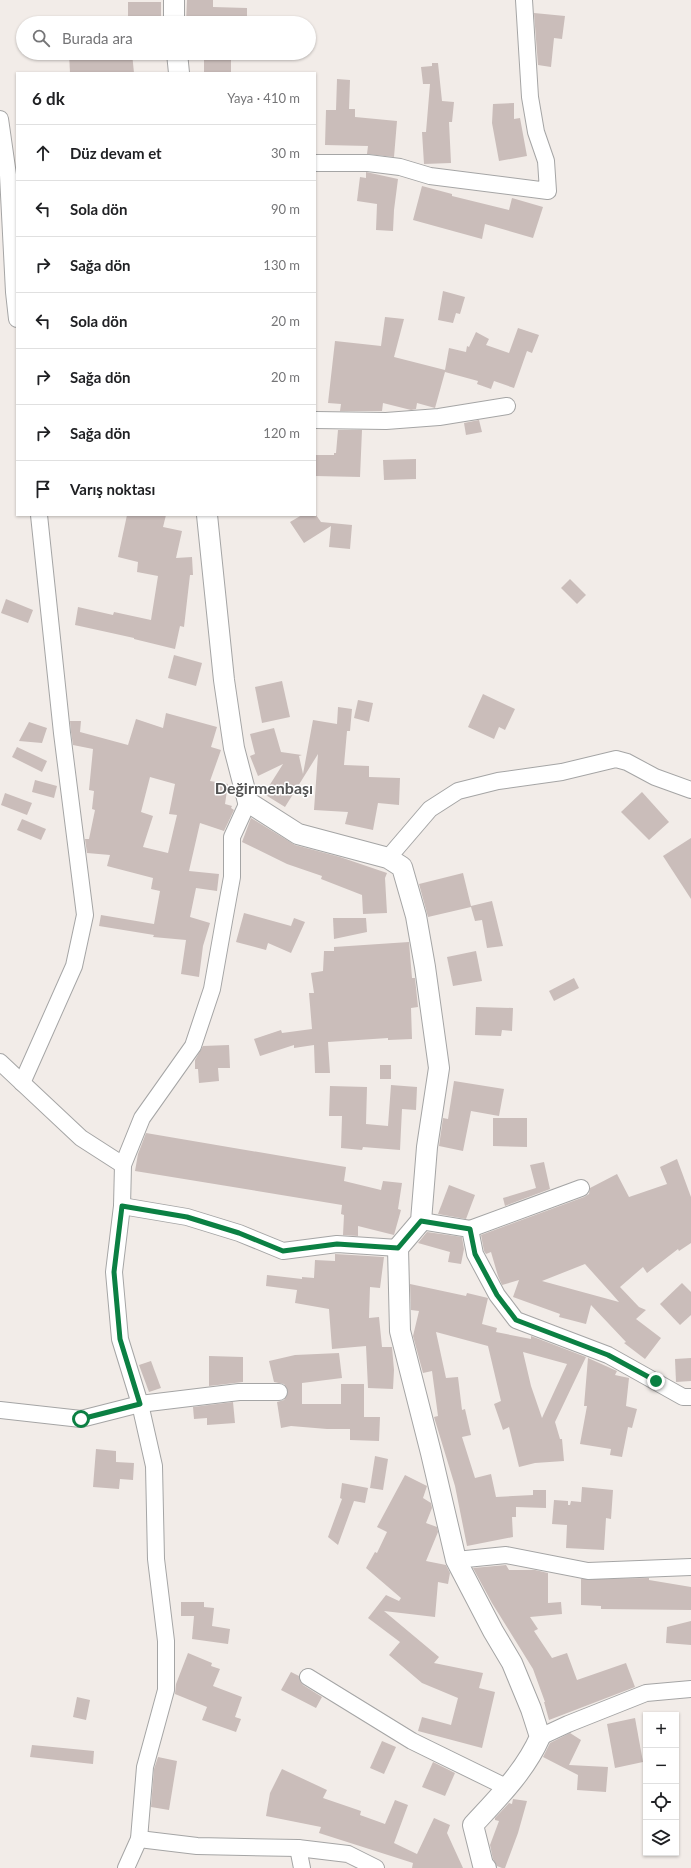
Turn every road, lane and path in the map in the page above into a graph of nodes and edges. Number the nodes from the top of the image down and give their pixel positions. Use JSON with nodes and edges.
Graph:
{"nodes":[{"id":1,"x":174,"y":0,"type":"edge"},
{"id":2,"x":524,"y":0,"type":"edge"},
{"id":3,"x":174,"y":16,"type":"edge"},
{"id":4,"x":178,"y":60,"type":"edge"},
{"id":5,"x":179,"y":72,"type":"edge"},
{"id":6,"x":0,"y":119,"type":"edge"},
{"id":7,"x":316,"y":163,"type":"edge"},
{"id":8,"x":16,"y":310,"type":"edge"},
{"id":9,"x":507,"y":406,"type":"dead end"},
{"id":10,"x":316,"y":420,"type":"edge"},
{"id":11,"x":39,"y":516,"type":"edge"},
{"id":12,"x":207,"y":516,"type":"edge"},
{"id":13,"x":691,"y":790,"type":"edge"},
{"id":14,"x":248,"y":802,"type":"junction"},
{"id":15,"x":388,"y":858,"type":"junction"},
{"id":16,"x":0,"y":1062,"type":"edge"},
{"id":17,"x":22,"y":1083,"type":"junction"},
{"id":18,"x":123,"y":1164,"type":"junction"},
{"id":19,"x":581,"y":1188,"type":"dead end"},
{"id":20,"x":122,"y":1206,"type":"junction"},
{"id":21,"x":421,"y":1221,"type":"junction"},
{"id":22,"x":470,"y":1229,"type":"junction"},
{"id":23,"x":398,"y":1248,"type":"junction"},
{"id":24,"x":278,"y":1392,"type":"dead end"},
{"id":25,"x":691,"y":1397,"type":"edge"},
{"id":26,"x":140,"y":1404,"type":"junction"},
{"id":27,"x":0,"y":1410,"type":"edge"},
{"id":28,"x":456,"y":1560,"type":"junction"},
{"id":29,"x":691,"y":1567,"type":"edge"},
{"id":30,"x":308,"y":1677,"type":"dead end"},
{"id":31,"x":691,"y":1689,"type":"edge"},
{"id":32,"x":540,"y":1737,"type":"junction"},
{"id":33,"x":508,"y":1788,"type":"junction"},
{"id":34,"x":139,"y":1840,"type":"junction"},
{"id":35,"x":298,"y":1848,"type":"junction"},
{"id":36,"x":126,"y":1868,"type":"edge"},
{"id":37,"x":302,"y":1868,"type":"edge"},
{"id":38,"x":376,"y":1868,"type":"edge"},
{"id":39,"x":486,"y":1868,"type":"edge"}],
"edges":[{"from":1,"to":3,"type":"street"},
{"from":2,"to":7,"type":"street"},
{"from":4,"to":5,"type":"street"},
{"from":6,"to":8,"type":"street"},
{"from":9,"to":10,"type":"street"},
{"from":11,"to":17,"type":"street"},
{"from":12,"to":14,"type":"street"},
{"from":13,"to":15,"type":"street"},
{"from":14,"to":15,"type":"street"},
{"from":14,"to":18,"type":"street"},
{"from":15,"to":21,"type":"street"},
{"from":16,"to":17,"type":"street"},
{"from":17,"to":18,"type":"street"},
{"from":18,"to":20,"type":"street"},
{"from":19,"to":22,"type":"street"},
{"from":20,"to":23,"type":"street"},
{"from":20,"to":26,"type":"street"},
{"from":21,"to":22,"type":"street"},
{"from":21,"to":23,"type":"street"},
{"from":22,"to":25,"type":"street"},
{"from":23,"to":28,"type":"street"},
{"from":24,"to":26,"type":"street"},
{"from":26,"to":27,"type":"street"},
{"from":26,"to":34,"type":"street"},
{"from":28,"to":29,"type":"street"},
{"from":28,"to":32,"type":"street"},
{"from":30,"to":33,"type":"street"},
{"from":31,"to":32,"type":"street"},
{"from":32,"to":33,"type":"street"},
{"from":33,"to":39,"type":"street"},
{"from":34,"to":35,"type":"street"},
{"from":34,"to":36,"type":"street"},
{"from":35,"to":37,"type":"street"},
{"from":35,"to":38,"type":"street"}]}
